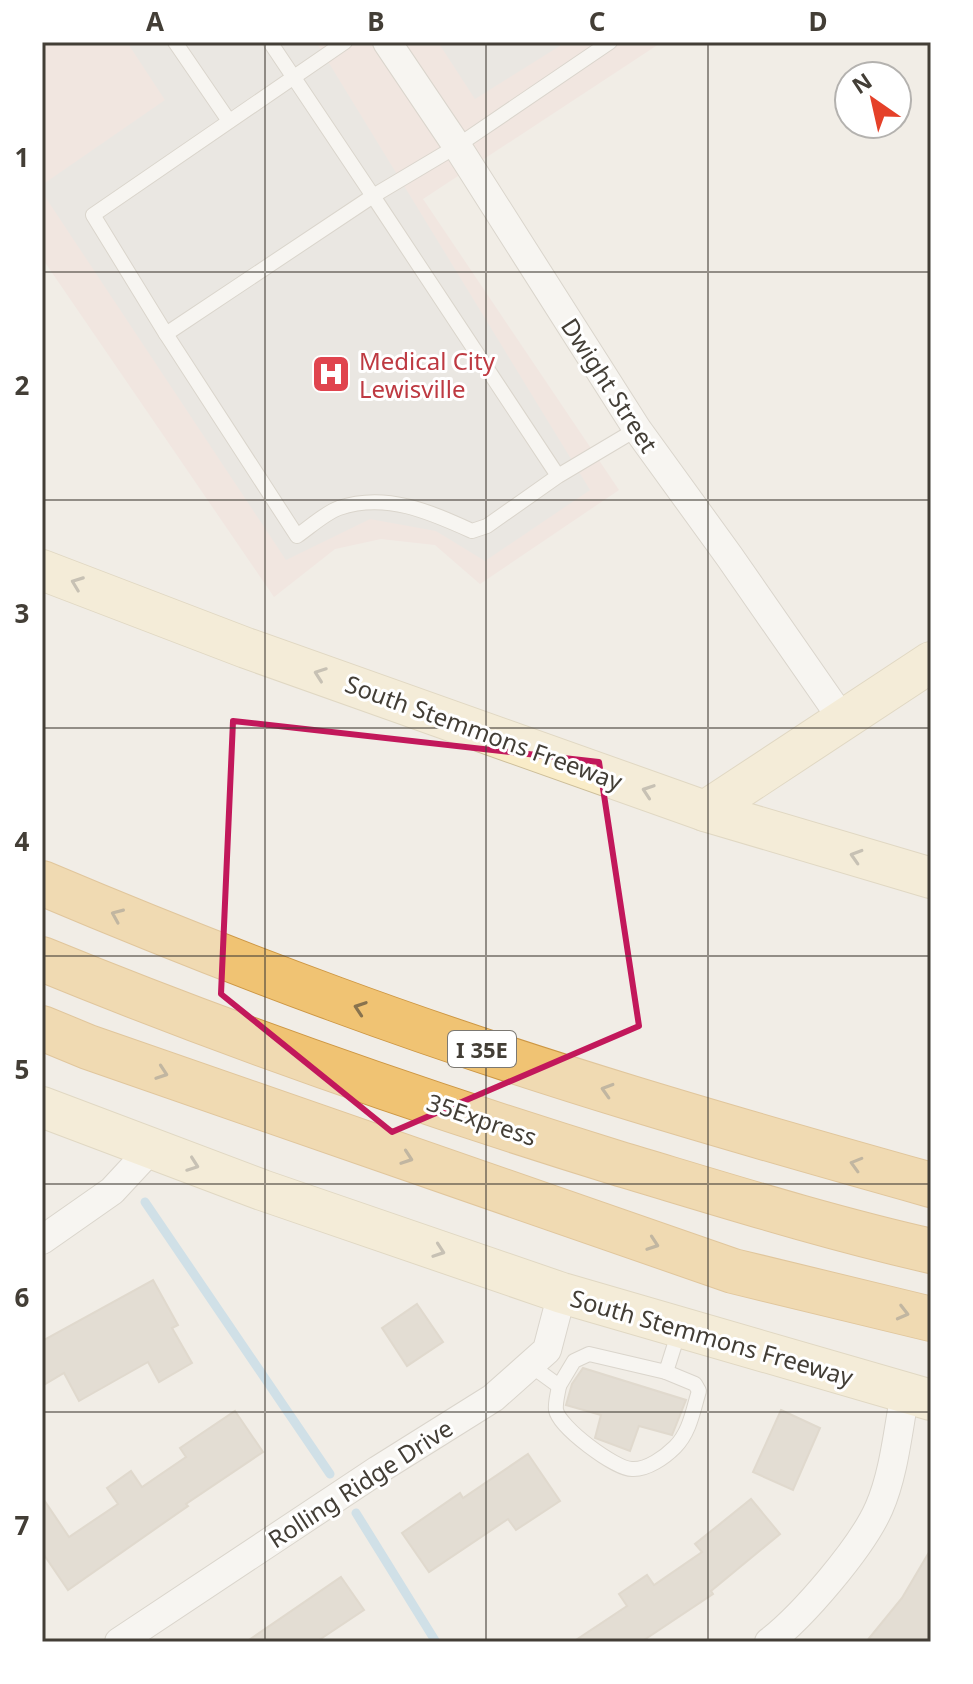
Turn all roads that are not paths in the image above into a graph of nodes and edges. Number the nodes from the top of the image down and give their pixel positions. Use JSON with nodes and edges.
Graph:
{"nodes":[{"id":1,"x":175,"y":42,"type":"edge"},
{"id":2,"x":270,"y":42,"type":"edge"},
{"id":3,"x":345,"y":42,"type":"edge"},
{"id":4,"x":387,"y":42,"type":"edge"},
{"id":5,"x":610,"y":42,"type":"edge"},
{"id":6,"x":293,"y":77,"type":"junction"},
{"id":7,"x":229,"y":121,"type":"junction"},
{"id":8,"x":457,"y":146,"type":"junction"},
{"id":9,"x":373,"y":196,"type":"junction"},
{"id":10,"x":166,"y":334,"type":"junction"},
{"id":11,"x":637,"y":429,"type":"junction"},
{"id":12,"x":558,"y":476,"type":"junction"},
{"id":13,"x":42,"y":570,"type":"edge"},
{"id":14,"x":931,"y":662,"type":"edge"},
{"id":15,"x":843,"y":720,"type":"junction"},
{"id":16,"x":705,"y":811,"type":"junction"},
{"id":17,"x":931,"y":878,"type":"edge"},
{"id":18,"x":42,"y":883,"type":"edge"},
{"id":19,"x":42,"y":959,"type":"edge"},
{"id":20,"x":42,"y":1028,"type":"edge"},
{"id":21,"x":42,"y":1107,"type":"edge"},
{"id":22,"x":151,"y":1149,"type":"junction"},
{"id":23,"x":931,"y":1185,"type":"edge"},
{"id":24,"x":42,"y":1240,"type":"edge"},
{"id":25,"x":931,"y":1251,"type":"edge"},
{"id":26,"x":562,"y":1293,"type":"junction"},
{"id":27,"x":931,"y":1319,"type":"edge"},
{"id":28,"x":680,"y":1328,"type":"junction"},
{"id":29,"x":530,"y":1365,"type":"junction"},
{"id":30,"x":666,"y":1372,"type":"junction"},
{"id":31,"x":559,"y":1386,"type":"junction"},
{"id":32,"x":918,"y":1396,"type":"edge"},
{"id":33,"x":119,"y":1642,"type":"edge"},
{"id":34,"x":769,"y":1642,"type":"edge"}],
"edges":[{"from":1,"to":7,"type":"lane"},
{"from":2,"to":6,"type":"lane"},
{"from":3,"to":6,"type":"lane"},
{"from":4,"to":8,"type":"street","name":"Dwight Street"},
{"from":5,"to":8,"type":"lane"},
{"from":6,"to":7,"type":"lane"},
{"from":6,"to":9,"type":"lane"},
{"from":7,"to":10,"type":"lane"},
{"from":8,"to":9,"type":"lane"},
{"from":8,"to":11,"type":"street","name":"Dwight Street"},
{"from":9,"to":10,"type":"lane"},
{"from":9,"to":12,"type":"lane"},
{"from":10,"to":12,"type":"lane"},
{"from":11,"to":12,"type":"lane"},
{"from":11,"to":15,"type":"street","name":"Dwight Street"},
{"from":16,"to":13,"type":"main road","name":"South Stemmons Freeway","one_way":true},
{"from":14,"to":15,"type":"main road"},
{"from":15,"to":16,"type":"main road"},
{"from":17,"to":16,"type":"main road","name":"South Stemmons Freeway","one_way":true},
{"from":23,"to":18,"type":"highway","number":"I 35E","one_way":true},
{"from":19,"to":25,"type":"highway","name":"35Express"},
{"from":20,"to":27,"type":"highway","one_way":true},
{"from":21,"to":22,"type":"main road","name":"South Stemmons Freeway"},
{"from":22,"to":24,"type":"street"},
{"from":22,"to":26,"type":"main road","name":"South Stemmons Freeway","one_way":true},
{"from":26,"to":28,"type":"main road","name":"South Stemmons Freeway"},
{"from":26,"to":29,"type":"street","name":"Rolling Ridge Drive"},
{"from":28,"to":30,"type":"lane"},
{"from":28,"to":32,"type":"main road","name":"South Stemmons Freeway"},
{"from":29,"to":31,"type":"lane"},
{"from":29,"to":33,"type":"street","name":"Rolling Ridge Drive"},
{"from":30,"to":31,"type":"lane"},
{"from":30,"to":31,"type":"lane"},
{"from":32,"to":34,"type":"street"}]}
